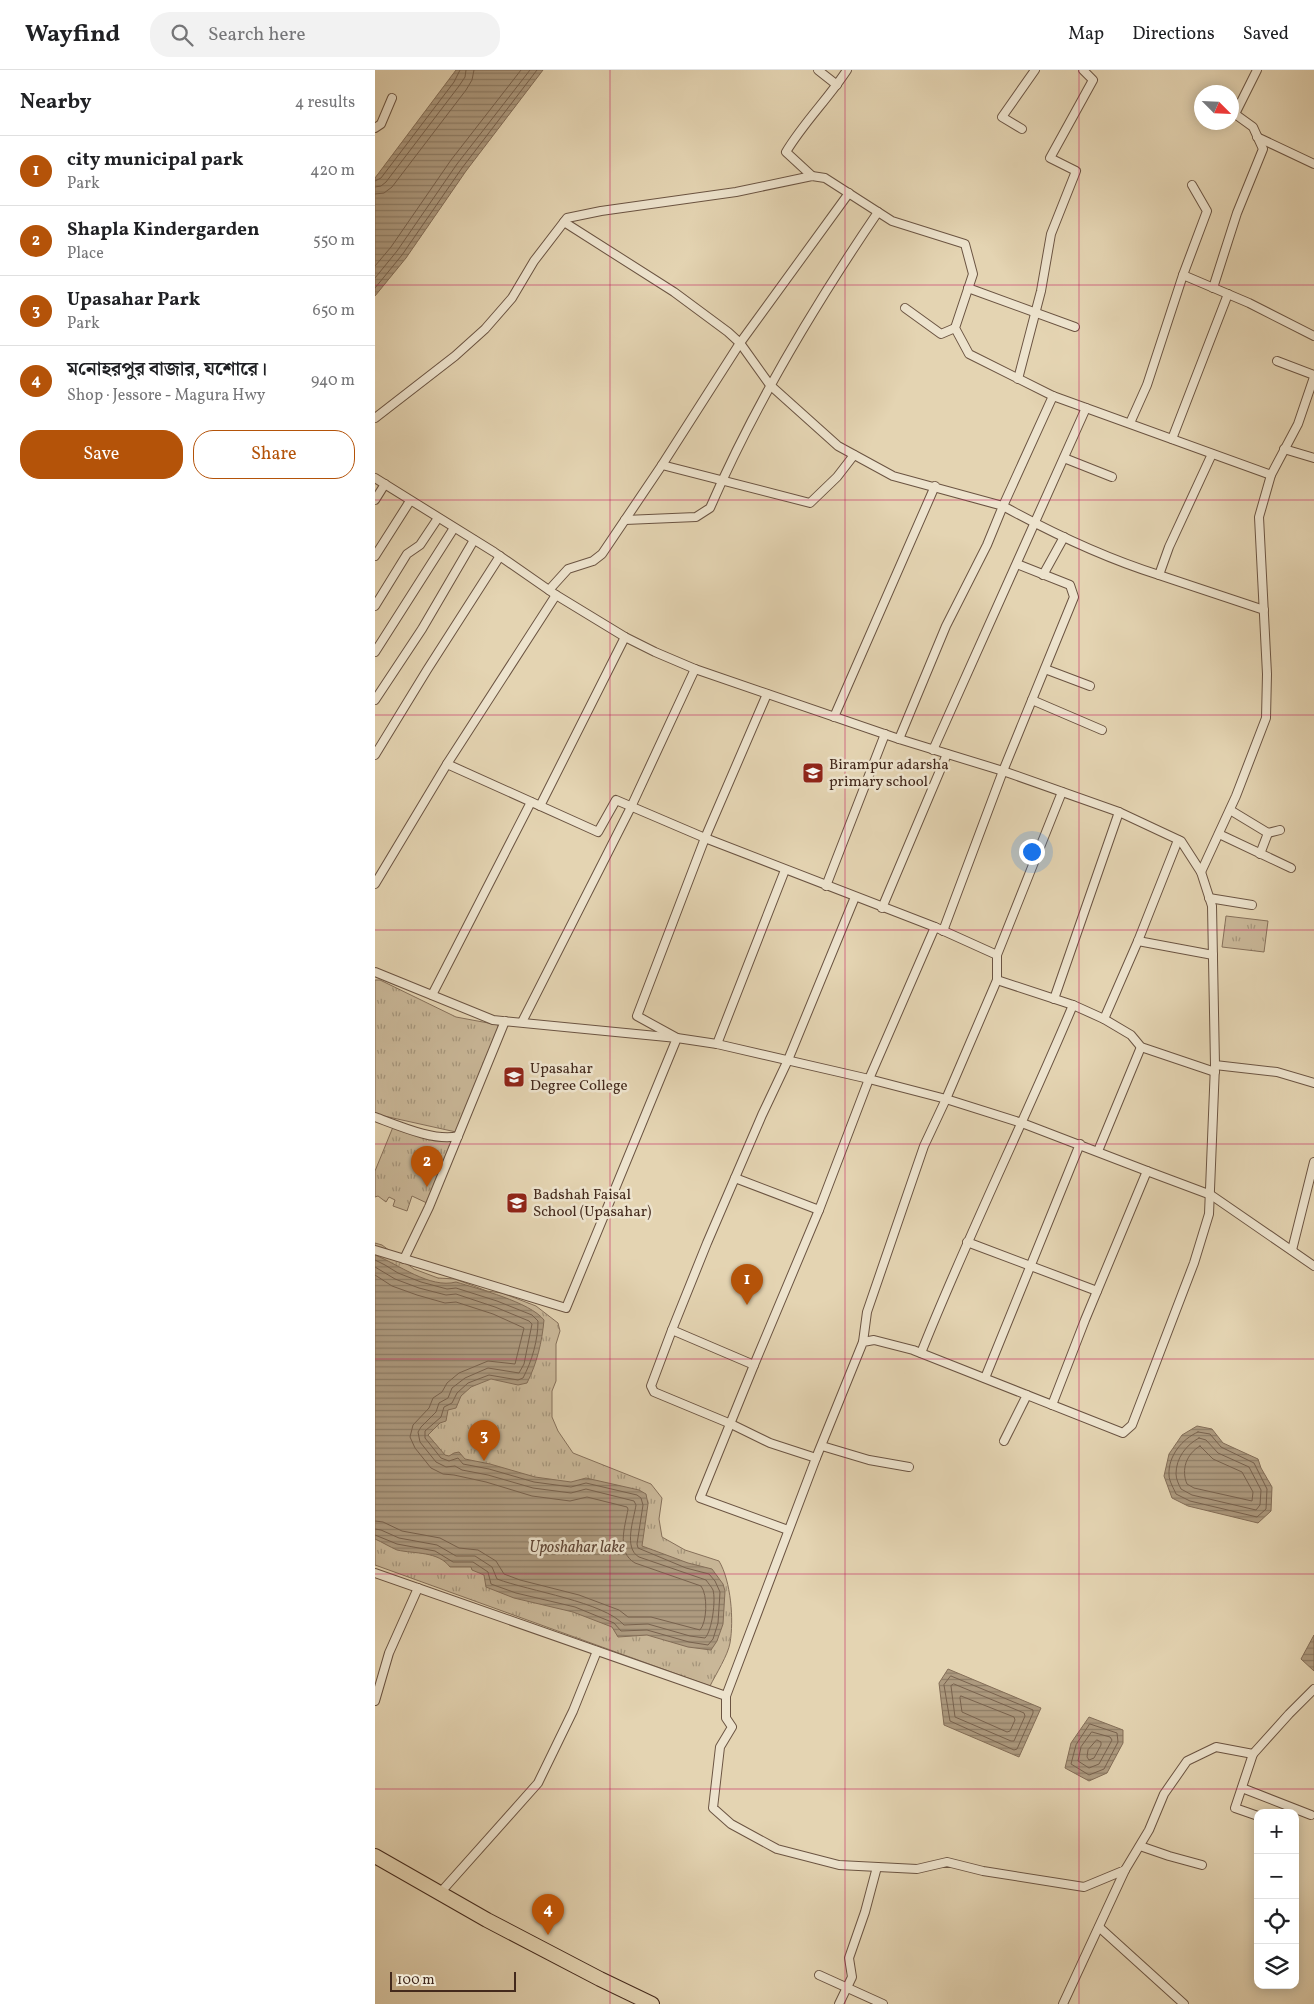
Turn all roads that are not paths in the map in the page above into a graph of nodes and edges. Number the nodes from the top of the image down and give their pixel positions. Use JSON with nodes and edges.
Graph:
{"nodes":[{"id":1,"x":818,"y":70,"type":"edge"},
{"id":2,"x":847,"y":70,"type":"edge"},
{"id":3,"x":1035,"y":70,"type":"edge"},
{"id":4,"x":1083,"y":70,"type":"edge"},
{"id":5,"x":1257,"y":70,"type":"edge"},
{"id":6,"x":841,"y":74,"type":"edge"},
{"id":7,"x":837,"y":85,"type":"junction"},
{"id":8,"x":392,"y":98,"type":"dead end"},
{"id":9,"x":377,"y":124,"type":"edge"},
{"id":10,"x":1022,"y":129,"type":"dead end"},
{"id":11,"x":1257,"y":137,"type":"junction"},
{"id":12,"x":1314,"y":164,"type":"edge"},
{"id":13,"x":812,"y":176,"type":"junction"},
{"id":14,"x":1192,"y":184,"type":"dead end"},
{"id":15,"x":849,"y":193,"type":"junction"},
{"id":16,"x":878,"y":212,"type":"junction"},
{"id":17,"x":564,"y":222,"type":"junction"},
{"id":18,"x":1183,"y":275,"type":"junction"},
{"id":19,"x":969,"y":288,"type":"junction"},
{"id":20,"x":1213,"y":288,"type":"junction"},
{"id":21,"x":1228,"y":294,"type":"junction"},
{"id":22,"x":905,"y":308,"type":"dead end"},
{"id":23,"x":1036,"y":312,"type":"junction"},
{"id":24,"x":1075,"y":327,"type":"dead end"},
{"id":25,"x":955,"y":328,"type":"junction"},
{"id":26,"x":1314,"y":336,"type":"edge"},
{"id":27,"x":740,"y":343,"type":"junction"},
{"id":28,"x":1277,"y":362,"type":"dead end"},
{"id":29,"x":1314,"y":376,"type":"edge"},
{"id":30,"x":1019,"y":379,"type":"junction"},
{"id":31,"x":770,"y":385,"type":"junction"},
{"id":32,"x":1053,"y":396,"type":"junction"},
{"id":33,"x":1086,"y":408,"type":"junction"},
{"id":34,"x":375,"y":418,"type":"edge"},
{"id":35,"x":1130,"y":423,"type":"junction"},
{"id":36,"x":1172,"y":439,"type":"junction"},
{"id":37,"x":1285,"y":449,"type":"junction"},
{"id":38,"x":1212,"y":454,"type":"junction"},
{"id":39,"x":854,"y":455,"type":"junction"},
{"id":40,"x":1064,"y":458,"type":"junction"},
{"id":41,"x":1314,"y":458,"type":"edge"},
{"id":42,"x":662,"y":465,"type":"junction"},
{"id":43,"x":1271,"y":474,"type":"junction"},
{"id":44,"x":1112,"y":477,"type":"dead end"},
{"id":45,"x":375,"y":478,"type":"edge"},
{"id":46,"x":722,"y":479,"type":"junction"},
{"id":47,"x":385,"y":484,"type":"junction"},
{"id":48,"x":935,"y":486,"type":"junction"},
{"id":49,"x":375,"y":500,"type":"edge"},
{"id":50,"x":410,"y":501,"type":"junction"},
{"id":51,"x":1003,"y":506,"type":"junction"},
{"id":52,"x":438,"y":518,"type":"junction"},
{"id":53,"x":625,"y":520,"type":"junction"},
{"id":54,"x":1035,"y":524,"type":"junction"},
{"id":55,"x":454,"y":528,"type":"junction"},
{"id":56,"x":1064,"y":537,"type":"junction"},
{"id":57,"x":474,"y":540,"type":"junction"},
{"id":58,"x":375,"y":556,"type":"edge"},
{"id":59,"x":500,"y":556,"type":"junction"},
{"id":60,"x":1017,"y":564,"type":"junction"},
{"id":61,"x":1043,"y":575,"type":"junction"},
{"id":62,"x":1159,"y":575,"type":"junction"},
{"id":63,"x":549,"y":590,"type":"junction"},
{"id":64,"x":556,"y":595,"type":"junction"},
{"id":65,"x":375,"y":606,"type":"edge"},
{"id":66,"x":1264,"y":610,"type":"junction"},
{"id":67,"x":625,"y":637,"type":"junction"},
{"id":68,"x":375,"y":652,"type":"edge"},
{"id":69,"x":695,"y":669,"type":"junction"},
{"id":70,"x":1045,"y":669,"type":"junction"},
{"id":71,"x":1089,"y":686,"type":"dead end"},
{"id":72,"x":767,"y":694,"type":"junction"},
{"id":73,"x":375,"y":700,"type":"edge"},
{"id":74,"x":1032,"y":700,"type":"junction"},
{"id":75,"x":835,"y":717,"type":"junction"},
{"id":76,"x":1102,"y":730,"type":"dead end"},
{"id":77,"x":885,"y":734,"type":"junction"},
{"id":78,"x":899,"y":739,"type":"junction"},
{"id":79,"x":933,"y":750,"type":"junction"},
{"id":80,"x":947,"y":754,"type":"junction"},
{"id":81,"x":375,"y":756,"type":"edge"},
{"id":82,"x":447,"y":764,"type":"junction"},
{"id":83,"x":1003,"y":771,"type":"junction"},
{"id":84,"x":1062,"y":792,"type":"junction"},
{"id":85,"x":531,"y":802,"type":"junction"},
{"id":86,"x":540,"y":806,"type":"junction"},
{"id":87,"x":631,"y":807,"type":"junction"},
{"id":88,"x":1230,"y":810,"type":"junction"},
{"id":89,"x":1119,"y":812,"type":"junction"},
{"id":90,"x":1280,"y":830,"type":"dead end"},
{"id":91,"x":1268,"y":833,"type":"junction"},
{"id":92,"x":1219,"y":834,"type":"junction"},
{"id":93,"x":705,"y":838,"type":"junction"},
{"id":94,"x":1178,"y":840,"type":"junction"},
{"id":95,"x":1259,"y":854,"type":"junction"},
{"id":96,"x":1291,"y":868,"type":"dead end"},
{"id":97,"x":785,"y":870,"type":"junction"},
{"id":98,"x":1201,"y":872,"type":"junction"},
{"id":99,"x":375,"y":884,"type":"edge"},
{"id":100,"x":826,"y":886,"type":"junction"},
{"id":101,"x":855,"y":897,"type":"junction"},
{"id":102,"x":1209,"y":898,"type":"junction"},
{"id":103,"x":1252,"y":905,"type":"dead end"},
{"id":104,"x":882,"y":908,"type":"junction"},
{"id":105,"x":935,"y":928,"type":"junction"},
{"id":106,"x":943,"y":931,"type":"junction"},
{"id":107,"x":1138,"y":941,"type":"junction"},
{"id":108,"x":997,"y":955,"type":"junction"},
{"id":109,"x":1213,"y":955,"type":"junction"},
{"id":110,"x":375,"y":972,"type":"edge"},
{"id":111,"x":997,"y":980,"type":"junction"},
{"id":112,"x":432,"y":995,"type":"junction"},
{"id":113,"x":1054,"y":999,"type":"junction"},
{"id":114,"x":1073,"y":1005,"type":"junction"},
{"id":115,"x":1104,"y":1019,"type":"junction"},
{"id":116,"x":505,"y":1021,"type":"junction"},
{"id":117,"x":522,"y":1022,"type":"junction"},
{"id":118,"x":677,"y":1038,"type":"junction"},
{"id":119,"x":717,"y":1044,"type":"junction"},
{"id":120,"x":1141,"y":1047,"type":"junction"},
{"id":121,"x":788,"y":1060,"type":"junction"},
{"id":122,"x":1215,"y":1069,"type":"junction"},
{"id":123,"x":869,"y":1079,"type":"junction"},
{"id":124,"x":1314,"y":1083,"type":"edge"},
{"id":125,"x":946,"y":1099,"type":"junction"},
{"id":126,"x":375,"y":1117,"type":"edge"},
{"id":127,"x":1022,"y":1123,"type":"junction"},
{"id":128,"x":458,"y":1136,"type":"junction"},
{"id":129,"x":1080,"y":1144,"type":"junction"},
{"id":130,"x":1098,"y":1151,"type":"junction"},
{"id":131,"x":1314,"y":1162,"type":"edge"},
{"id":132,"x":1147,"y":1171,"type":"junction"},
{"id":133,"x":735,"y":1178,"type":"junction"},
{"id":134,"x":1211,"y":1195,"type":"junction"},
{"id":135,"x":819,"y":1210,"type":"junction"},
{"id":136,"x":967,"y":1242,"type":"junction"},
{"id":137,"x":375,"y":1250,"type":"edge"},
{"id":138,"x":1293,"y":1250,"type":"junction"},
{"id":139,"x":404,"y":1259,"type":"junction"},
{"id":140,"x":1031,"y":1266,"type":"junction"},
{"id":141,"x":1314,"y":1266,"type":"edge"},
{"id":142,"x":1097,"y":1291,"type":"junction"},
{"id":143,"x":672,"y":1330,"type":"junction"},
{"id":144,"x":863,"y":1342,"type":"junction"},
{"id":145,"x":921,"y":1353,"type":"junction"},
{"id":146,"x":754,"y":1365,"type":"junction"},
{"id":147,"x":985,"y":1378,"type":"junction"},
{"id":148,"x":1027,"y":1394,"type":"junction"},
{"id":149,"x":1052,"y":1405,"type":"junction"},
{"id":150,"x":731,"y":1424,"type":"junction"},
{"id":151,"x":1004,"y":1442,"type":"dead end"},
{"id":152,"x":822,"y":1446,"type":"junction"},
{"id":153,"x":816,"y":1458,"type":"junction"},
{"id":154,"x":909,"y":1466,"type":"dead end"},
{"id":155,"x":789,"y":1530,"type":"junction"},
{"id":156,"x":375,"y":1573,"type":"edge"},
{"id":157,"x":418,"y":1588,"type":"junction"},
{"id":158,"x":597,"y":1651,"type":"junction"},
{"id":159,"x":1314,"y":1689,"type":"edge"},
{"id":160,"x":726,"y":1696,"type":"junction"},
{"id":161,"x":375,"y":1701,"type":"edge"},
{"id":162,"x":1253,"y":1754,"type":"junction"},
{"id":163,"x":1242,"y":1788,"type":"junction"},
{"id":164,"x":1254,"y":1815,"type":"edge"},
{"id":165,"x":1311,"y":1815,"type":"dead end"},
{"id":166,"x":1140,"y":1846,"type":"junction"},
{"id":167,"x":375,"y":1856,"type":"edge"},
{"id":168,"x":1201,"y":1865,"type":"dead end"},
{"id":169,"x":877,"y":1867,"type":"junction"},
{"id":170,"x":1125,"y":1870,"type":"junction"},
{"id":171,"x":440,"y":1893,"type":"junction"},
{"id":172,"x":1099,"y":1928,"type":"junction"},
{"id":173,"x":819,"y":1975,"type":"dead end"},
{"id":174,"x":847,"y":1986,"type":"junction"},
{"id":175,"x":652,"y":2004,"type":"edge"},
{"id":176,"x":839,"y":2004,"type":"edge"},
{"id":177,"x":883,"y":2004,"type":"edge"},
{"id":178,"x":1063,"y":2004,"type":"edge"},
{"id":179,"x":1184,"y":2004,"type":"edge"}],
"edges":[{"from":1,"to":7,"type":"street"},
{"from":2,"to":6,"type":"street"},
{"from":3,"to":10,"type":"street"},
{"from":4,"to":23,"type":"street"},
{"from":5,"to":11,"type":"street"},
{"from":6,"to":7,"type":"street"},
{"from":7,"to":13,"type":"street"},
{"from":8,"to":9,"type":"street"},
{"from":11,"to":12,"type":"street"},
{"from":11,"to":20,"type":"street"},
{"from":13,"to":15,"type":"street"},
{"from":13,"to":17,"type":"street"},
{"from":14,"to":18,"type":"street"},
{"from":15,"to":16,"type":"street"},
{"from":15,"to":27,"type":"street"},
{"from":16,"to":19,"type":"street"},
{"from":16,"to":31,"type":"street"},
{"from":17,"to":27,"type":"street"},
{"from":17,"to":34,"type":"street"},
{"from":18,"to":20,"type":"street"},
{"from":18,"to":35,"type":"street"},
{"from":19,"to":23,"type":"street"},
{"from":19,"to":25,"type":"street"},
{"from":20,"to":21,"type":"street"},
{"from":21,"to":26,"type":"street"},
{"from":21,"to":36,"type":"street"},
{"from":22,"to":25,"type":"street"},
{"from":23,"to":24,"type":"street"},
{"from":23,"to":30,"type":"street"},
{"from":25,"to":30,"type":"street"},
{"from":27,"to":31,"type":"street"},
{"from":27,"to":42,"type":"street"},
{"from":28,"to":29,"type":"street"},
{"from":29,"to":37,"type":"street"},
{"from":30,"to":32,"type":"street"},
{"from":31,"to":39,"type":"street"},
{"from":31,"to":46,"type":"street"},
{"from":32,"to":33,"type":"street"},
{"from":32,"to":51,"type":"street"},
{"from":33,"to":35,"type":"street"},
{"from":33,"to":40,"type":"street"},
{"from":35,"to":36,"type":"street"},
{"from":36,"to":38,"type":"street"},
{"from":37,"to":41,"type":"street"},
{"from":37,"to":43,"type":"street"},
{"from":38,"to":43,"type":"street"},
{"from":38,"to":62,"type":"street"},
{"from":39,"to":46,"type":"street"},
{"from":39,"to":48,"type":"street"},
{"from":40,"to":44,"type":"street"},
{"from":40,"to":54,"type":"street"},
{"from":42,"to":46,"type":"street"},
{"from":42,"to":53,"type":"street"},
{"from":43,"to":66,"type":"street"},
{"from":45,"to":47,"type":"street"},
{"from":46,"to":53,"type":"street"},
{"from":47,"to":49,"type":"street"},
{"from":47,"to":50,"type":"street"},
{"from":48,"to":51,"type":"street"},
{"from":48,"to":75,"type":"street"},
{"from":50,"to":52,"type":"street"},
{"from":50,"to":58,"type":"street"},
{"from":51,"to":54,"type":"street"},
{"from":51,"to":78,"type":"street"},
{"from":52,"to":55,"type":"street"},
{"from":52,"to":65,"type":"street"},
{"from":53,"to":63,"type":"street"},
{"from":54,"to":56,"type":"street"},
{"from":54,"to":60,"type":"street"},
{"from":55,"to":57,"type":"street"},
{"from":55,"to":68,"type":"street"},
{"from":56,"to":61,"type":"street"},
{"from":56,"to":62,"type":"street"},
{"from":57,"to":59,"type":"street"},
{"from":57,"to":73,"type":"street"},
{"from":59,"to":63,"type":"street"},
{"from":59,"to":81,"type":"street"},
{"from":60,"to":61,"type":"street"},
{"from":60,"to":79,"type":"street"},
{"from":61,"to":70,"type":"street"},
{"from":62,"to":66,"type":"street"},
{"from":63,"to":64,"type":"street"},
{"from":64,"to":67,"type":"street"},
{"from":64,"to":82,"type":"street"},
{"from":66,"to":88,"type":"street"},
{"from":67,"to":69,"type":"street"},
{"from":67,"to":86,"type":"street"},
{"from":69,"to":72,"type":"street"},
{"from":69,"to":87,"type":"street"},
{"from":70,"to":71,"type":"street"},
{"from":70,"to":74,"type":"street"},
{"from":72,"to":75,"type":"street"},
{"from":72,"to":93,"type":"street"},
{"from":74,"to":76,"type":"street"},
{"from":74,"to":83,"type":"street"},
{"from":75,"to":77,"type":"street"},
{"from":77,"to":78,"type":"street"},
{"from":77,"to":100,"type":"street"},
{"from":78,"to":79,"type":"street"},
{"from":79,"to":80,"type":"street"},
{"from":80,"to":83,"type":"street"},
{"from":80,"to":104,"type":"street"},
{"from":82,"to":85,"type":"street"},
{"from":82,"to":99,"type":"street"},
{"from":83,"to":84,"type":"street"},
{"from":83,"to":106,"type":"street"},
{"from":84,"to":89,"type":"street"},
{"from":84,"to":108,"type":"street"},
{"from":85,"to":86,"type":"street"},
{"from":85,"to":112,"type":"street"},
{"from":86,"to":87,"type":"street"},
{"from":87,"to":93,"type":"street"},
{"from":87,"to":117,"type":"street"},
{"from":88,"to":91,"type":"street"},
{"from":88,"to":92,"type":"street"},
{"from":89,"to":94,"type":"street"},
{"from":89,"to":113,"type":"street"},
{"from":90,"to":91,"type":"street"},
{"from":91,"to":95,"type":"street"},
{"from":92,"to":95,"type":"street"},
{"from":92,"to":98,"type":"street"},
{"from":93,"to":97,"type":"street"},
{"from":93,"to":118,"type":"street"},
{"from":94,"to":98,"type":"street"},
{"from":94,"to":107,"type":"street"},
{"from":95,"to":96,"type":"street"},
{"from":97,"to":100,"type":"street"},
{"from":97,"to":119,"type":"street"},
{"from":98,"to":102,"type":"street"},
{"from":100,"to":101,"type":"street"},
{"from":101,"to":104,"type":"street"},
{"from":101,"to":121,"type":"street"},
{"from":102,"to":103,"type":"street"},
{"from":102,"to":109,"type":"street"},
{"from":104,"to":105,"type":"street"},
{"from":105,"to":106,"type":"street"},
{"from":105,"to":123,"type":"street"},
{"from":106,"to":108,"type":"street"},
{"from":107,"to":109,"type":"street"},
{"from":107,"to":115,"type":"street"},
{"from":108,"to":111,"type":"street"},
{"from":109,"to":122,"type":"street"},
{"from":110,"to":112,"type":"street"},
{"from":111,"to":113,"type":"street"},
{"from":111,"to":125,"type":"street"},
{"from":112,"to":116,"type":"street"},
{"from":113,"to":114,"type":"street"},
{"from":114,"to":115,"type":"street"},
{"from":114,"to":127,"type":"street"},
{"from":115,"to":120,"type":"street"},
{"from":116,"to":117,"type":"street"},
{"from":116,"to":128,"type":"street"},
{"from":117,"to":118,"type":"street"},
{"from":118,"to":119,"type":"street"},
{"from":118,"to":139,"type":"street"},
{"from":119,"to":121,"type":"street"},
{"from":120,"to":122,"type":"street"},
{"from":120,"to":130,"type":"street"},
{"from":121,"to":123,"type":"street"},
{"from":121,"to":133,"type":"street"},
{"from":122,"to":124,"type":"street"},
{"from":122,"to":134,"type":"street"},
{"from":123,"to":125,"type":"street"},
{"from":123,"to":135,"type":"street"},
{"from":125,"to":127,"type":"street"},
{"from":125,"to":144,"type":"street"},
{"from":126,"to":128,"type":"street"},
{"from":127,"to":129,"type":"street"},
{"from":127,"to":136,"type":"street"},
{"from":128,"to":139,"type":"street"},
{"from":129,"to":130,"type":"street"},
{"from":129,"to":140,"type":"street"},
{"from":130,"to":132,"type":"street"},
{"from":131,"to":138,"type":"street"},
{"from":132,"to":134,"type":"street"},
{"from":132,"to":142,"type":"street"},
{"from":133,"to":135,"type":"street"},
{"from":133,"to":143,"type":"street"},
{"from":134,"to":138,"type":"street"},
{"from":134,"to":149,"type":"street"},
{"from":135,"to":146,"type":"street"},
{"from":136,"to":140,"type":"street"},
{"from":136,"to":145,"type":"street"},
{"from":137,"to":139,"type":"street"},
{"from":138,"to":141,"type":"street"},
{"from":140,"to":142,"type":"street"},
{"from":140,"to":147,"type":"street"},
{"from":142,"to":149,"type":"street"},
{"from":143,"to":146,"type":"street"},
{"from":143,"to":150,"type":"street"},
{"from":144,"to":145,"type":"street"},
{"from":144,"to":152,"type":"street"},
{"from":145,"to":147,"type":"street"},
{"from":146,"to":150,"type":"street"},
{"from":147,"to":148,"type":"street"},
{"from":148,"to":149,"type":"street"},
{"from":148,"to":151,"type":"street"},
{"from":150,"to":153,"type":"street"},
{"from":150,"to":155,"type":"street"},
{"from":152,"to":153,"type":"street"},
{"from":152,"to":154,"type":"street"},
{"from":153,"to":155,"type":"street"},
{"from":155,"to":160,"type":"street"},
{"from":156,"to":157,"type":"street"},
{"from":157,"to":158,"type":"street"},
{"from":157,"to":161,"type":"street"},
{"from":158,"to":160,"type":"street"},
{"from":158,"to":171,"type":"street"},
{"from":159,"to":162,"type":"street"},
{"from":160,"to":169,"type":"street"},
{"from":162,"to":163,"type":"street"},
{"from":162,"to":166,"type":"street"},
{"from":163,"to":164,"type":"street"},
{"from":163,"to":165,"type":"street"},
{"from":166,"to":168,"type":"street"},
{"from":166,"to":170,"type":"street"},
{"from":167,"to":171,"type":"highway"},
{"from":169,"to":170,"type":"street"},
{"from":169,"to":174,"type":"street"},
{"from":170,"to":172,"type":"street"},
{"from":171,"to":175,"type":"highway"},
{"from":172,"to":178,"type":"street"},
{"from":172,"to":179,"type":"street"},
{"from":173,"to":174,"type":"street"},
{"from":174,"to":176,"type":"street"},
{"from":174,"to":177,"type":"street"}]}
